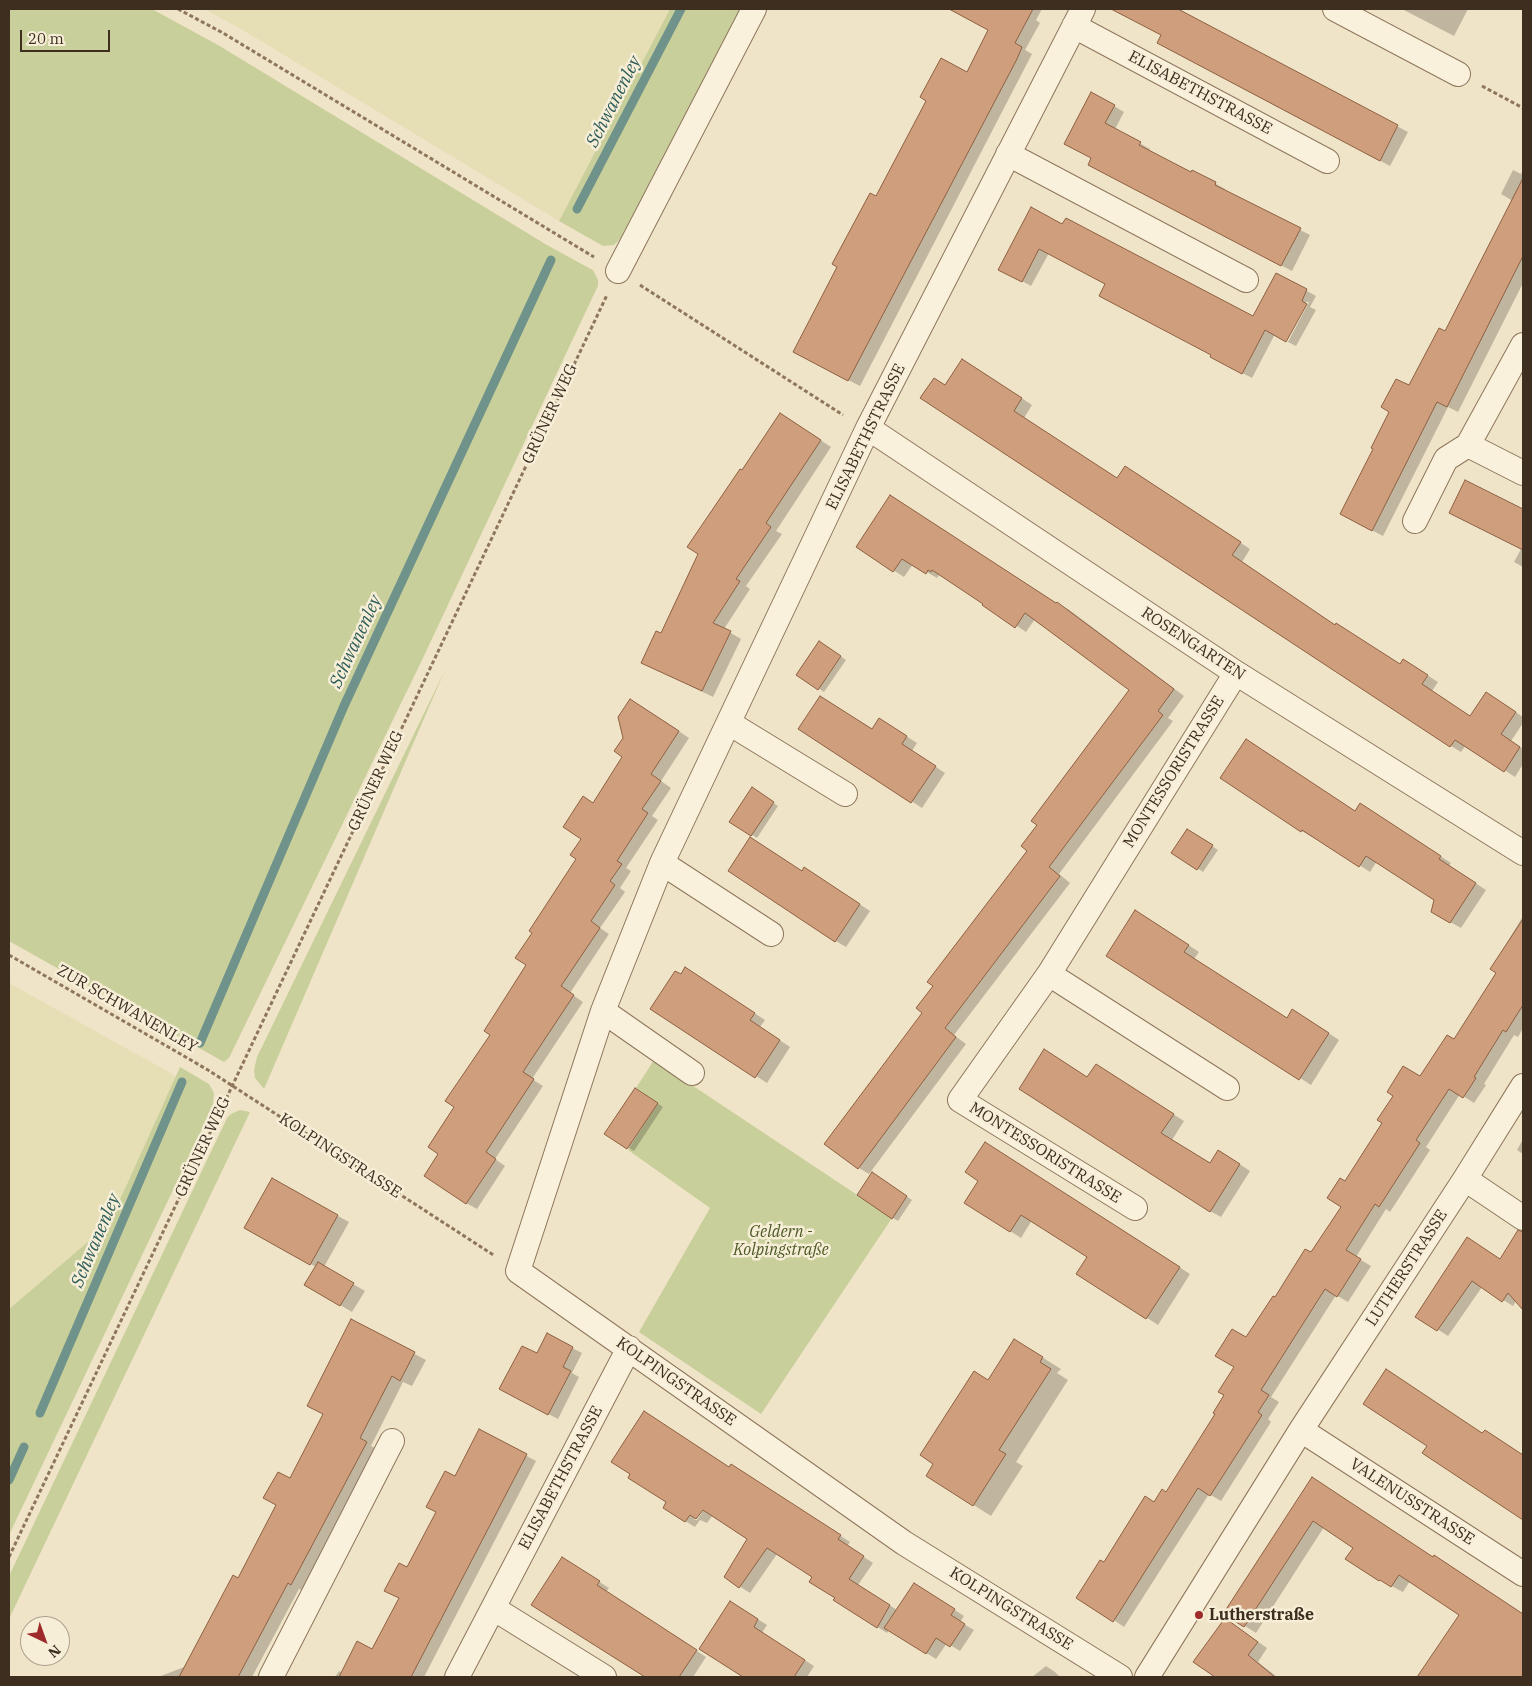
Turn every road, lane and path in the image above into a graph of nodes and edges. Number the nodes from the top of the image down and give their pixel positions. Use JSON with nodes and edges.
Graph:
{"nodes":[{"id":1,"x":178,"y":9,"type":"edge"},
{"id":2,"x":754,"y":9,"type":"edge"},
{"id":3,"x":1335,"y":9,"type":"edge"},
{"id":4,"x":1079,"y":17,"type":"edge"},
{"id":5,"x":1458,"y":74,"type":"joint"},
{"id":6,"x":1523,"y":108,"type":"edge"},
{"id":7,"x":1008,"y":154,"type":"junction"},
{"id":8,"x":1327,"y":161,"type":"dead end"},
{"id":9,"x":618,"y":271,"type":"junction"},
{"id":10,"x":1246,"y":280,"type":"dead end"},
{"id":11,"x":1523,"y":345,"type":"edge"},
{"id":12,"x":868,"y":428,"type":"junction"},
{"id":13,"x":1468,"y":445,"type":"junction"},
{"id":14,"x":1523,"y":473,"type":"edge"},
{"id":15,"x":1415,"y":521,"type":"dead end"},
{"id":16,"x":1236,"y":673,"type":"junction"},
{"id":17,"x":729,"y":723,"type":"junction"},
{"id":18,"x":845,"y":794,"type":"dead end"},
{"id":19,"x":1523,"y":853,"type":"edge"},
{"id":20,"x":662,"y":863,"type":"junction"},
{"id":21,"x":771,"y":934,"type":"dead end"},
{"id":22,"x":9,"y":956,"type":"edge"},
{"id":23,"x":1049,"y":974,"type":"junction"},
{"id":24,"x":603,"y":1011,"type":"junction"},
{"id":25,"x":692,"y":1073,"type":"dead end"},
{"id":26,"x":232,"y":1086,"type":"junction"},
{"id":27,"x":1523,"y":1086,"type":"edge"},
{"id":28,"x":1227,"y":1088,"type":"dead end"},
{"id":29,"x":1465,"y":1179,"type":"junction"},
{"id":30,"x":1135,"y":1208,"type":"dead end"},
{"id":31,"x":1523,"y":1218,"type":"edge"},
{"id":32,"x":518,"y":1271,"type":"junction"},
{"id":33,"x":629,"y":1348,"type":"junction"},
{"id":34,"x":1301,"y":1430,"type":"junction"},
{"id":35,"x":392,"y":1441,"type":"dead end"},
{"id":36,"x":9,"y":1557,"type":"edge"},
{"id":37,"x":1523,"y":1574,"type":"edge"},
{"id":38,"x":493,"y":1608,"type":"junction"},
{"id":39,"x":270,"y":1677,"type":"edge"},
{"id":40,"x":457,"y":1677,"type":"edge"},
{"id":41,"x":604,"y":1677,"type":"edge"},
{"id":42,"x":1120,"y":1677,"type":"edge"},
{"id":43,"x":1147,"y":1677,"type":"edge"}],
"edges":[{"from":1,"to":9,"type":"path"},
{"from":2,"to":9,"type":"street"},
{"from":3,"to":5,"type":"street"},
{"from":4,"to":7,"type":"street","name":"ELISABETHSTRASSE"},
{"from":4,"to":8,"type":"street","name":"ELISABETHSTRASSE"},
{"from":5,"to":6,"type":"path"},
{"from":7,"to":10,"type":"street"},
{"from":7,"to":12,"type":"street","name":"ELISABETHSTRASSE"},
{"from":9,"to":12,"type":"path"},
{"from":9,"to":26,"type":"path","name":"GRÜNER WEG"},
{"from":11,"to":13,"type":"street"},
{"from":12,"to":16,"type":"street","name":"ROSENGARTEN"},
{"from":12,"to":17,"type":"street","name":"ELISABETHSTRASSE"},
{"from":13,"to":14,"type":"street"},
{"from":13,"to":15,"type":"street"},
{"from":16,"to":19,"type":"street","name":"ROSENGARTEN"},
{"from":16,"to":23,"type":"street","name":"MONTESSORISTRASSE"},
{"from":17,"to":18,"type":"street"},
{"from":17,"to":20,"type":"street","name":"ELISABETHSTRASSE"},
{"from":20,"to":21,"type":"street"},
{"from":20,"to":24,"type":"street","name":"ELISABETHSTRASSE"},
{"from":22,"to":26,"type":"path","name":"ZUR SCHWANENLEY"},
{"from":23,"to":28,"type":"street"},
{"from":23,"to":30,"type":"street","name":"MONTESSORISTRASSE"},
{"from":24,"to":25,"type":"street"},
{"from":24,"to":32,"type":"street","name":"ELISABETHSTRASSE"},
{"from":26,"to":32,"type":"path","name":"KOLPINGSTRASSE"},
{"from":26,"to":36,"type":"path","name":"GRÜNER WEG"},
{"from":27,"to":29,"type":"street","name":"LUTHERSTRASSE"},
{"from":29,"to":31,"type":"street"},
{"from":29,"to":34,"type":"street","name":"LUTHERSTRASSE"},
{"from":32,"to":33,"type":"street","name":"KOLPINGSTRASSE"},
{"from":33,"to":38,"type":"street","name":"ELISABETHSTRASSE"},
{"from":33,"to":42,"type":"street","name":"KOLPINGSTRASSE"},
{"from":34,"to":37,"type":"street","name":"VALENUSSTRASSE"},
{"from":34,"to":43,"type":"street","name":"LUTHERSTRASSE"},
{"from":35,"to":39,"type":"street"},
{"from":38,"to":40,"type":"street","name":"ELISABETHSTRASSE"},
{"from":38,"to":41,"type":"street"}]}
